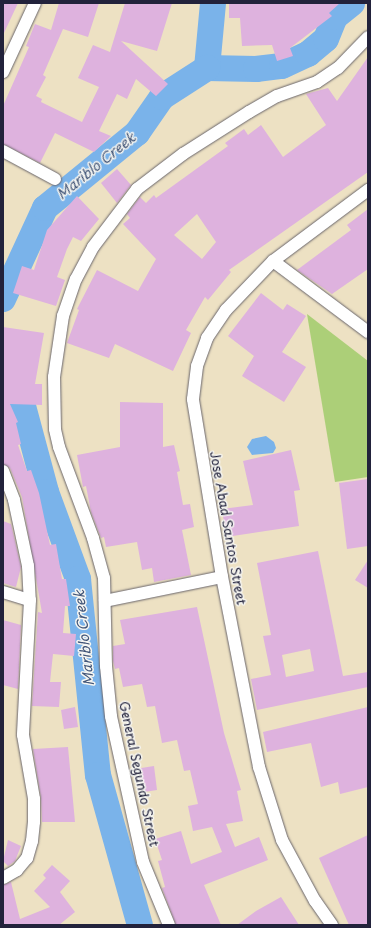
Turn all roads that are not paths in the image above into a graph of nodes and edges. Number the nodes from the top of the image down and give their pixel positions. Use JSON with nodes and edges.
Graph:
{"nodes":[{"id":1,"x":35,"y":3,"type":"edge"},
{"id":2,"x":368,"y":37,"type":"edge"},
{"id":3,"x":3,"y":72,"type":"edge"},
{"id":4,"x":3,"y":151,"type":"edge"},
{"id":5,"x":55,"y":179,"type":"dead end"},
{"id":6,"x":368,"y":190,"type":"edge"},
{"id":7,"x":273,"y":261,"type":"junction"},
{"id":8,"x":368,"y":332,"type":"edge"},
{"id":9,"x":3,"y":471,"type":"edge"},
{"id":10,"x":222,"y":577,"type":"junction"},
{"id":11,"x":3,"y":592,"type":"edge"},
{"id":12,"x":30,"y":600,"type":"junction"},
{"id":13,"x":105,"y":601,"type":"junction"},
{"id":14,"x":3,"y":878,"type":"edge"},
{"id":15,"x":169,"y":925,"type":"edge"},
{"id":16,"x":332,"y":925,"type":"edge"}],
"edges":[{"from":1,"to":3,"type":"street"},
{"from":2,"to":13,"type":"street","name":"General Segundo Street"},
{"from":4,"to":5,"type":"street"},
{"from":6,"to":7,"type":"street","name":"Jose Abad Santos Street"},
{"from":7,"to":8,"type":"street"},
{"from":7,"to":10,"type":"street","name":"Jose Abad Santos Street"},
{"from":9,"to":12,"type":"street"},
{"from":10,"to":13,"type":"street"},
{"from":10,"to":16,"type":"street","name":"Jose Abad Santos Street"},
{"from":11,"to":12,"type":"street"},
{"from":12,"to":14,"type":"street"},
{"from":13,"to":15,"type":"street","name":"General Segundo Street"}]}
